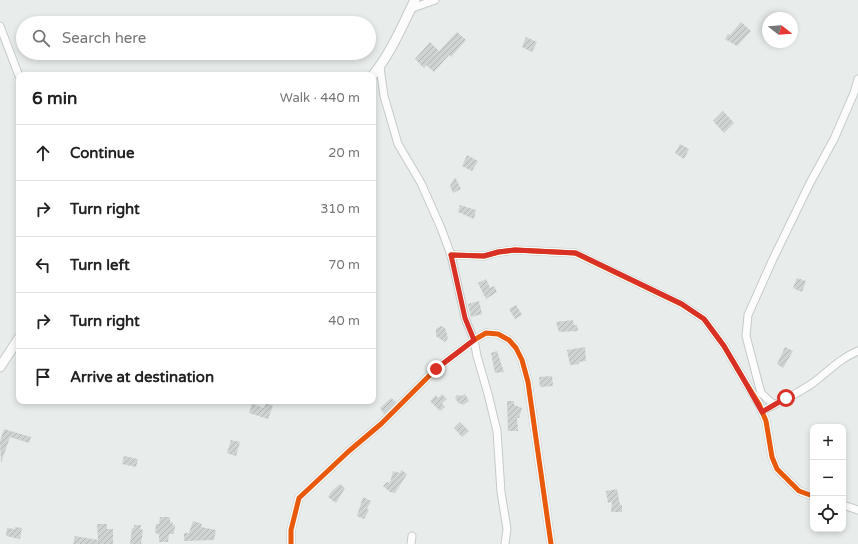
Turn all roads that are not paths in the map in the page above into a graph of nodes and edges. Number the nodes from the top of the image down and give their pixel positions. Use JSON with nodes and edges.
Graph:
{"nodes":[{"id":1,"x":415,"y":0,"type":"edge"},
{"id":2,"x":435,"y":0,"type":"edge"},
{"id":3,"x":410,"y":9,"type":"junction"},
{"id":4,"x":0,"y":26,"type":"edge"},
{"id":5,"x":380,"y":67,"type":"junction"},
{"id":6,"x":17,"y":72,"type":"edge"},
{"id":7,"x":376,"y":72,"type":"edge"},
{"id":8,"x":858,"y":79,"type":"edge"},
{"id":9,"x":451,"y":255,"type":"junction"},
{"id":10,"x":474,"y":340,"type":"junction"},
{"id":11,"x":16,"y":343,"type":"edge"},
{"id":12,"x":858,"y":351,"type":"edge"},
{"id":13,"x":0,"y":367,"type":"edge"},
{"id":14,"x":774,"y":405,"type":"junction"},
{"id":15,"x":762,"y":412,"type":"junction"},
{"id":16,"x":810,"y":495,"type":"edge"},
{"id":17,"x":846,"y":506,"type":"edge"},
{"id":18,"x":858,"y":510,"type":"edge"},
{"id":19,"x":412,"y":536,"type":"dead end"},
{"id":20,"x":291,"y":544,"type":"edge"},
{"id":21,"x":411,"y":544,"type":"edge"},
{"id":22,"x":505,"y":544,"type":"edge"},
{"id":23,"x":551,"y":544,"type":"edge"}],
"edges":[{"from":1,"to":3,"type":"street"},
{"from":2,"to":3,"type":"street"},
{"from":3,"to":5,"type":"street"},
{"from":4,"to":6,"type":"street"},
{"from":5,"to":7,"type":"street"},
{"from":5,"to":9,"type":"street"},
{"from":8,"to":14,"type":"street"},
{"from":9,"to":10,"type":"street"},
{"from":9,"to":15,"type":"street"},
{"from":10,"to":20,"type":"street"},
{"from":10,"to":22,"type":"street"},
{"from":10,"to":23,"type":"street"},
{"from":11,"to":13,"type":"street"},
{"from":12,"to":14,"type":"street"},
{"from":14,"to":15,"type":"street"},
{"from":15,"to":16,"type":"street"},
{"from":17,"to":18,"type":"street"},
{"from":19,"to":21,"type":"street"}]}
